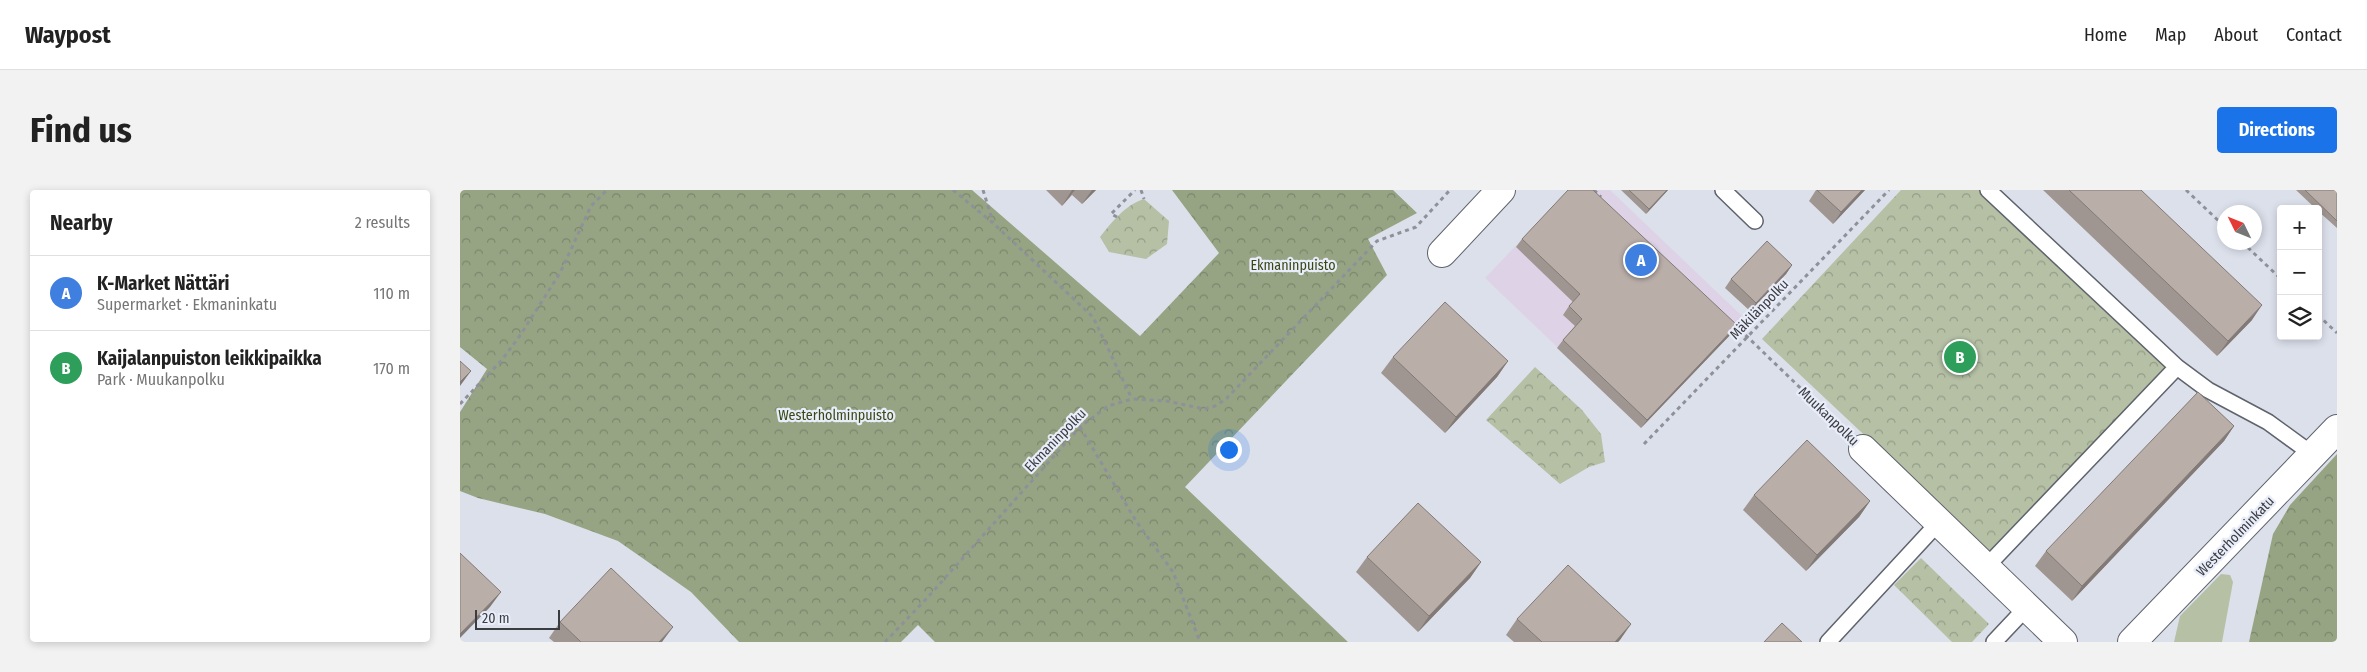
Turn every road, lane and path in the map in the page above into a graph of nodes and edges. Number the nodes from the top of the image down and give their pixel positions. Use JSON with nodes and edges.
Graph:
{"nodes":[{"id":1,"x":607,"y":190,"type":"edge"},
{"id":2,"x":953,"y":190,"type":"edge"},
{"id":3,"x":983,"y":190,"type":"edge"},
{"id":4,"x":1135,"y":190,"type":"edge"},
{"id":5,"x":1141,"y":190,"type":"edge"},
{"id":6,"x":1450,"y":190,"type":"edge"},
{"id":7,"x":1501,"y":190,"type":"edge"},
{"id":8,"x":1594,"y":190,"type":"edge"},
{"id":9,"x":1723,"y":190,"type":"edge"},
{"id":10,"x":1889,"y":190,"type":"edge"},
{"id":11,"x":1988,"y":190,"type":"edge"},
{"id":12,"x":2186,"y":190,"type":"edge"},
{"id":13,"x":1144,"y":198,"type":"dead end"},
{"id":14,"x":1608,"y":203,"type":"edge"},
{"id":15,"x":1117,"y":217,"type":"dead end"},
{"id":16,"x":2217,"y":219,"type":"edge"},
{"id":17,"x":1755,"y":221,"type":"dead end"},
{"id":18,"x":993,"y":223,"type":"junction"},
{"id":19,"x":2250,"y":250,"type":"edge"},
{"id":20,"x":1442,"y":253,"type":"dead end"},
{"id":21,"x":2277,"y":275,"type":"edge"},
{"id":22,"x":1727,"y":317,"type":"edge"},
{"id":23,"x":2322,"y":319,"type":"edge"},
{"id":24,"x":2337,"y":333,"type":"edge"},
{"id":25,"x":1748,"y":337,"type":"junction"},
{"id":26,"x":2176,"y":367,"type":"junction"},
{"id":27,"x":1132,"y":399,"type":"junction"},
{"id":28,"x":460,"y":404,"type":"edge"},
{"id":29,"x":1080,"y":428,"type":"junction"},
{"id":30,"x":2337,"y":429,"type":"edge"},
{"id":31,"x":1644,"y":444,"type":"dead end"},
{"id":32,"x":1863,"y":449,"type":"joint"},
{"id":33,"x":2312,"y":454,"type":"junction"},
{"id":34,"x":1939,"y":522,"type":"junction"},
{"id":35,"x":1986,"y":567,"type":"junction"},
{"id":36,"x":2027,"y":607,"type":"junction"},
{"id":37,"x":885,"y":642,"type":"edge"},
{"id":38,"x":1200,"y":642,"type":"edge"},
{"id":39,"x":1828,"y":642,"type":"edge"},
{"id":40,"x":1994,"y":642,"type":"edge"},
{"id":41,"x":2063,"y":642,"type":"edge"},
{"id":42,"x":2132,"y":642,"type":"edge"}],
"edges":[{"from":1,"to":28,"type":"path"},
{"from":2,"to":18,"type":"path"},
{"from":3,"to":18,"type":"path"},
{"from":4,"to":15,"type":"path"},
{"from":5,"to":13,"type":"path"},
{"from":6,"to":27,"type":"path","name":"Ekmaninpolku"},
{"from":7,"to":20,"type":"street"},
{"from":8,"to":14,"type":"path"},
{"from":9,"to":17,"type":"lane"},
{"from":10,"to":25,"type":"path","name":"Mäkilänpolku"},
{"from":11,"to":26,"type":"lane"},
{"from":12,"to":16,"type":"path"},
{"from":18,"to":27,"type":"path"},
{"from":19,"to":21,"type":"path"},
{"from":22,"to":25,"type":"path","name":"Muukanpolku"},
{"from":23,"to":24,"type":"path"},
{"from":25,"to":31,"type":"path","name":"Mäkilänpolku"},
{"from":25,"to":32,"type":"path","name":"Muukanpolku"},
{"from":26,"to":33,"type":"lane"},
{"from":26,"to":35,"type":"lane"},
{"from":27,"to":29,"type":"path","name":"Ekmaninpolku"},
{"from":29,"to":37,"type":"path","name":"Ekmaninpolku"},
{"from":29,"to":38,"type":"path"},
{"from":30,"to":33,"type":"street","name":"Westerholminkatu"},
{"from":32,"to":34,"type":"street","name":"Muukanpolku"},
{"from":33,"to":42,"type":"street","name":"Westerholminkatu"},
{"from":34,"to":35,"type":"street","name":"Muukanpolku"},
{"from":34,"to":39,"type":"lane"},
{"from":35,"to":36,"type":"street","name":"Muukanpolku"},
{"from":36,"to":40,"type":"lane"},
{"from":36,"to":41,"type":"street","name":"Muukanpolku"}]}
